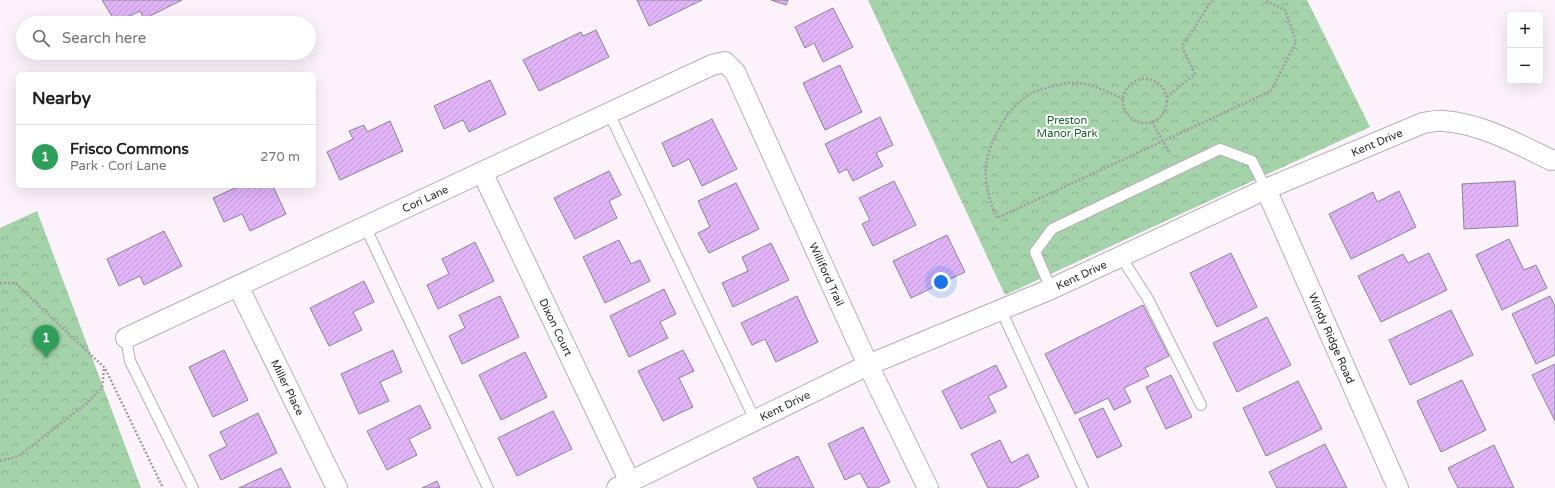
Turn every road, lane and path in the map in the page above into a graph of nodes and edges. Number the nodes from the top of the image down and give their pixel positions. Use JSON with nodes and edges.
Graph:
{"nodes":[{"id":1,"x":1215,"y":0,"type":"edge"},
{"id":2,"x":1264,"y":0,"type":"edge"},
{"id":3,"x":725,"y":62,"type":"joint"},
{"id":4,"x":1167,"y":97,"type":"junction"},
{"id":5,"x":1123,"y":99,"type":"junction"},
{"id":6,"x":609,"y":113,"type":"junction"},
{"id":7,"x":1152,"y":122,"type":"junction"},
{"id":8,"x":1163,"y":141,"type":"junction"},
{"id":9,"x":1554,"y":163,"type":"edge"},
{"id":10,"x":1178,"y":169,"type":"junction"},
{"id":11,"x":482,"y":172,"type":"junction"},
{"id":12,"x":1266,"y":188,"type":"junction"},
{"id":13,"x":365,"y":226,"type":"junction"},
{"id":14,"x":1121,"y":256,"type":"junction"},
{"id":15,"x":0,"y":283,"type":"edge"},
{"id":16,"x":238,"y":286,"type":"junction"},
{"id":17,"x":1052,"y":289,"type":"junction"},
{"id":18,"x":1001,"y":310,"type":"junction"},
{"id":19,"x":126,"y":338,"type":"joint"},
{"id":20,"x":868,"y":365,"type":"junction"},
{"id":21,"x":104,"y":368,"type":"junction"},
{"id":22,"x":1202,"y":406,"type":"dead end"},
{"id":23,"x":755,"y":420,"type":"junction"},
{"id":24,"x":0,"y":461,"type":"edge"},
{"id":25,"x":624,"y":485,"type":"edge"},
{"id":26,"x":163,"y":488,"type":"edge"},
{"id":27,"x":193,"y":488,"type":"edge"},
{"id":28,"x":337,"y":488,"type":"edge"},
{"id":29,"x":488,"y":488,"type":"edge"},
{"id":30,"x":928,"y":488,"type":"edge"},
{"id":31,"x":1083,"y":488,"type":"edge"},
{"id":32,"x":1398,"y":488,"type":"edge"}],
"edges":[{"from":1,"to":4,"type":"path"},
{"from":2,"to":8,"type":"path"},
{"from":3,"to":6,"type":"street","name":"Cori Lane"},
{"from":3,"to":20,"type":"street","name":"Williford Trail"},
{"from":4,"to":5,"type":"path"},
{"from":4,"to":7,"type":"path"},
{"from":5,"to":7,"type":"path"},
{"from":5,"to":8,"type":"path"},
{"from":6,"to":11,"type":"street","name":"Cori Lane"},
{"from":6,"to":23,"type":"lane"},
{"from":7,"to":8,"type":"path"},
{"from":8,"to":10,"type":"path"},
{"from":9,"to":12,"type":"street","name":"Kent Drive"},
{"from":10,"to":12,"type":"lane"},
{"from":10,"to":17,"type":"lane"},
{"from":11,"to":13,"type":"street","name":"Cori Lane"},
{"from":11,"to":25,"type":"street","name":"Dixon Court"},
{"from":12,"to":14,"type":"street","name":"Kent Drive"},
{"from":12,"to":32,"type":"street","name":"Windy Ridge Road"},
{"from":13,"to":16,"type":"street","name":"Cori Lane"},
{"from":13,"to":29,"type":"lane"},
{"from":14,"to":17,"type":"street","name":"Kent Drive"},
{"from":14,"to":22,"type":"lane"},
{"from":15,"to":21,"type":"path"},
{"from":16,"to":19,"type":"street","name":"Cori Lane"},
{"from":16,"to":28,"type":"street","name":"Miller Place"},
{"from":17,"to":18,"type":"street","name":"Kent Drive"},
{"from":18,"to":20,"type":"street","name":"Kent Drive"},
{"from":18,"to":31,"type":"lane"},
{"from":19,"to":27,"type":"lane"},
{"from":20,"to":23,"type":"street","name":"Kent Drive"},
{"from":20,"to":30,"type":"street","name":"Williford Trail"},
{"from":21,"to":24,"type":"path"},
{"from":21,"to":26,"type":"path"},
{"from":23,"to":25,"type":"street","name":"Kent Drive"}]}
